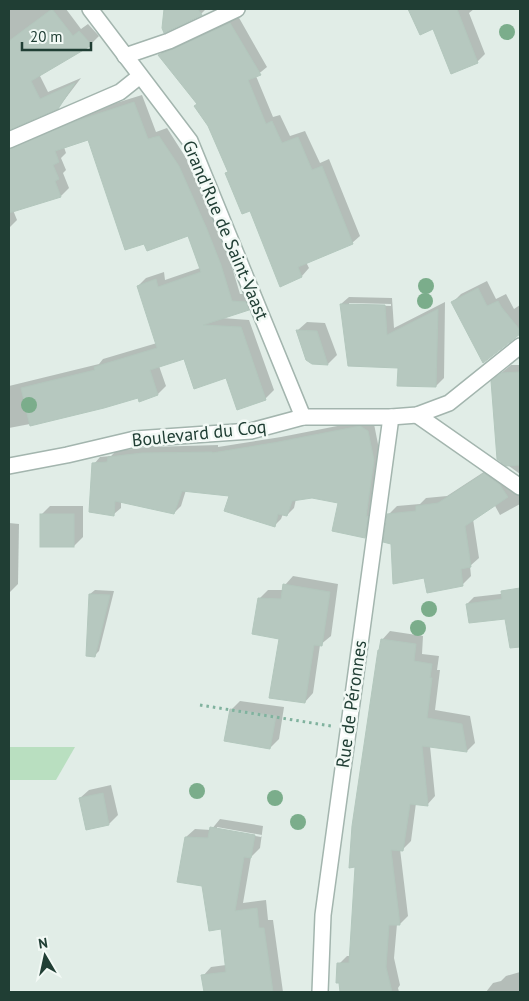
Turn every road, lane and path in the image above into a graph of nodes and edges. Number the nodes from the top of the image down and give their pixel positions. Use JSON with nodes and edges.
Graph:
{"nodes":[{"id":1,"x":90,"y":9,"type":"edge"},
{"id":2,"x":237,"y":9,"type":"edge"},
{"id":3,"x":125,"y":56,"type":"junction"},
{"id":4,"x":140,"y":76,"type":"junction"},
{"id":5,"x":9,"y":140,"type":"edge"},
{"id":6,"x":520,"y":346,"type":"edge"},
{"id":7,"x":417,"y":415,"type":"junction"},
{"id":8,"x":303,"y":417,"type":"junction"},
{"id":9,"x":391,"y":417,"type":"junction"},
{"id":10,"x":9,"y":466,"type":"edge"},
{"id":11,"x":520,"y":487,"type":"edge"},
{"id":12,"x":200,"y":705,"type":"dead end"},
{"id":13,"x":348,"y":728,"type":"junction"},
{"id":14,"x":320,"y":992,"type":"edge"}],
"edges":[{"from":1,"to":3,"type":"street","name":"Grand'Rue de Saint-Vaast"},
{"from":2,"to":3,"type":"street"},
{"from":3,"to":4,"type":"street","name":"Grand'Rue de Saint-Vaast"},
{"from":4,"to":5,"type":"street"},
{"from":4,"to":8,"type":"street","name":"Grand'Rue de Saint-Vaast"},
{"from":6,"to":7,"type":"street","name":"Boulevard du Coq"},
{"from":7,"to":9,"type":"street","name":"Boulevard du Coq"},
{"from":7,"to":11,"type":"street"},
{"from":8,"to":9,"type":"street","name":"Boulevard du Coq"},
{"from":8,"to":10,"type":"street","name":"Boulevard du Coq"},
{"from":9,"to":13,"type":"street","name":"Rue de Péronnes"},
{"from":12,"to":13,"type":"path"},
{"from":13,"to":14,"type":"street","name":"Rue de Péronnes"}]}
